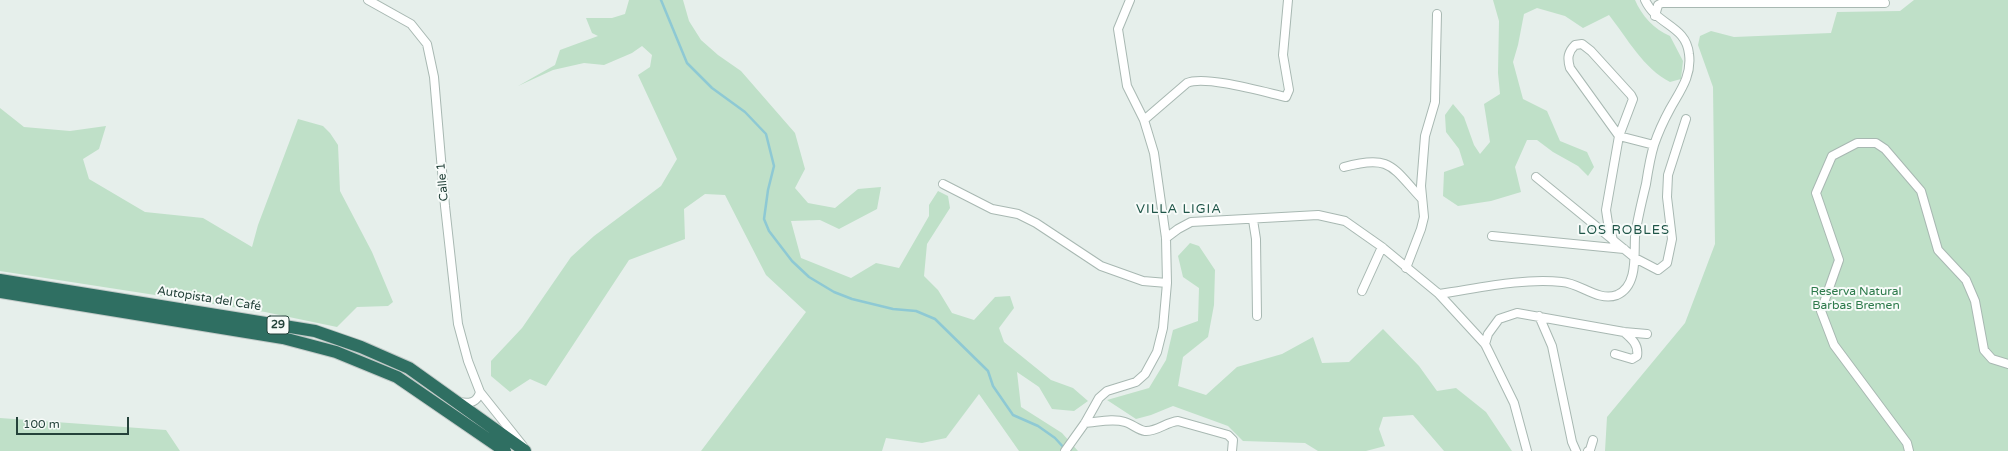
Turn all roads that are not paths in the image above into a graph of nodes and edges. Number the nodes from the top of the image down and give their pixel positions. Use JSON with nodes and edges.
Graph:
{"nodes":[{"id":1,"x":368,"y":0,"type":"edge"},
{"id":2,"x":1130,"y":0,"type":"edge"},
{"id":3,"x":1288,"y":0,"type":"edge"},
{"id":4,"x":1645,"y":0,"type":"edge"},
{"id":5,"x":1885,"y":3,"type":"dead end"},
{"id":6,"x":1437,"y":14,"type":"dead end"},
{"id":7,"x":1655,"y":16,"type":"junction"},
{"id":8,"x":1686,"y":119,"type":"dead end"},
{"id":9,"x":1144,"y":120,"type":"junction"},
{"id":10,"x":1619,"y":136,"type":"junction"},
{"id":11,"x":1654,"y":145,"type":"junction"},
{"id":12,"x":1344,"y":167,"type":"dead end"},
{"id":13,"x":1536,"y":177,"type":"dead end"},
{"id":14,"x":943,"y":184,"type":"dead end"},
{"id":15,"x":1422,"y":199,"type":"junction"},
{"id":16,"x":1253,"y":220,"type":"junction"},
{"id":17,"x":1492,"y":236,"type":"dead end"},
{"id":18,"x":1166,"y":238,"type":"junction"},
{"id":19,"x":1613,"y":240,"type":"junction"},
{"id":20,"x":1382,"y":247,"type":"junction"},
{"id":21,"x":1624,"y":249,"type":"junction"},
{"id":22,"x":1635,"y":258,"type":"junction"},
{"id":23,"x":1406,"y":268,"type":"junction"},
{"id":24,"x":0,"y":280,"type":"edge"},
{"id":25,"x":1167,"y":283,"type":"junction"},
{"id":26,"x":1362,"y":291,"type":"dead end"},
{"id":27,"x":0,"y":292,"type":"edge"},
{"id":28,"x":1439,"y":294,"type":"junction"},
{"id":29,"x":1257,"y":316,"type":"dead end"},
{"id":30,"x":1539,"y":316,"type":"junction"},
{"id":31,"x":1624,"y":332,"type":"junction"},
{"id":32,"x":1647,"y":334,"type":"dead end"},
{"id":33,"x":1485,"y":344,"type":"junction"},
{"id":34,"x":1615,"y":354,"type":"dead end"},
{"id":35,"x":2008,"y":364,"type":"edge"},
{"id":36,"x":480,"y":392,"type":"junction"},
{"id":37,"x":455,"y":401,"type":"junction"},
{"id":38,"x":1085,"y":423,"type":"junction"},
{"id":39,"x":1593,"y":440,"type":"dead end"},
{"id":40,"x":505,"y":451,"type":"edge"},
{"id":41,"x":526,"y":451,"type":"edge"},
{"id":42,"x":1065,"y":451,"type":"edge"},
{"id":43,"x":1232,"y":451,"type":"edge"},
{"id":44,"x":1527,"y":451,"type":"edge"},
{"id":45,"x":1576,"y":451,"type":"edge"},
{"id":46,"x":1588,"y":451,"type":"edge"},
{"id":47,"x":1909,"y":451,"type":"edge"}],
"edges":[{"from":1,"to":36,"type":"street","name":"Calle 1"},
{"from":2,"to":9,"type":"street"},
{"from":3,"to":9,"type":"street"},
{"from":4,"to":7,"type":"street"},
{"from":5,"to":7,"type":"street"},
{"from":6,"to":15,"type":"street"},
{"from":7,"to":11,"type":"street"},
{"from":8,"to":22,"type":"street"},
{"from":9,"to":18,"type":"street"},
{"from":10,"to":10,"type":"street"},
{"from":10,"to":11,"type":"street"},
{"from":10,"to":19,"type":"street"},
{"from":11,"to":22,"type":"street"},
{"from":12,"to":15,"type":"street"},
{"from":13,"to":19,"type":"street"},
{"from":14,"to":25,"type":"street"},
{"from":15,"to":23,"type":"street"},
{"from":16,"to":18,"type":"street"},
{"from":16,"to":20,"type":"street"},
{"from":16,"to":29,"type":"street"},
{"from":17,"to":21,"type":"street"},
{"from":18,"to":25,"type":"street"},
{"from":19,"to":21,"type":"street"},
{"from":20,"to":23,"type":"street"},
{"from":20,"to":26,"type":"street"},
{"from":21,"to":22,"type":"street"},
{"from":22,"to":28,"type":"street"},
{"from":23,"to":28,"type":"street"},
{"from":24,"to":37,"type":"highway","name":"Autopista del Café","number":"29"},
{"from":25,"to":38,"type":"street"},
{"from":27,"to":40,"type":"highway","number":"29"},
{"from":28,"to":33,"type":"street"},
{"from":30,"to":31,"type":"street"},
{"from":30,"to":33,"type":"street"},
{"from":30,"to":45,"type":"street"},
{"from":31,"to":32,"type":"street"},
{"from":31,"to":34,"type":"street"},
{"from":33,"to":44,"type":"street"},
{"from":35,"to":47,"type":"street"},
{"from":36,"to":37,"type":"street"},
{"from":36,"to":41,"type":"street","name":"Calle 1"},
{"from":37,"to":41,"type":"highway","name":"Autopista del Café","number":"29"},
{"from":38,"to":42,"type":"street"},
{"from":38,"to":43,"type":"street"},
{"from":39,"to":46,"type":"street"}]}
